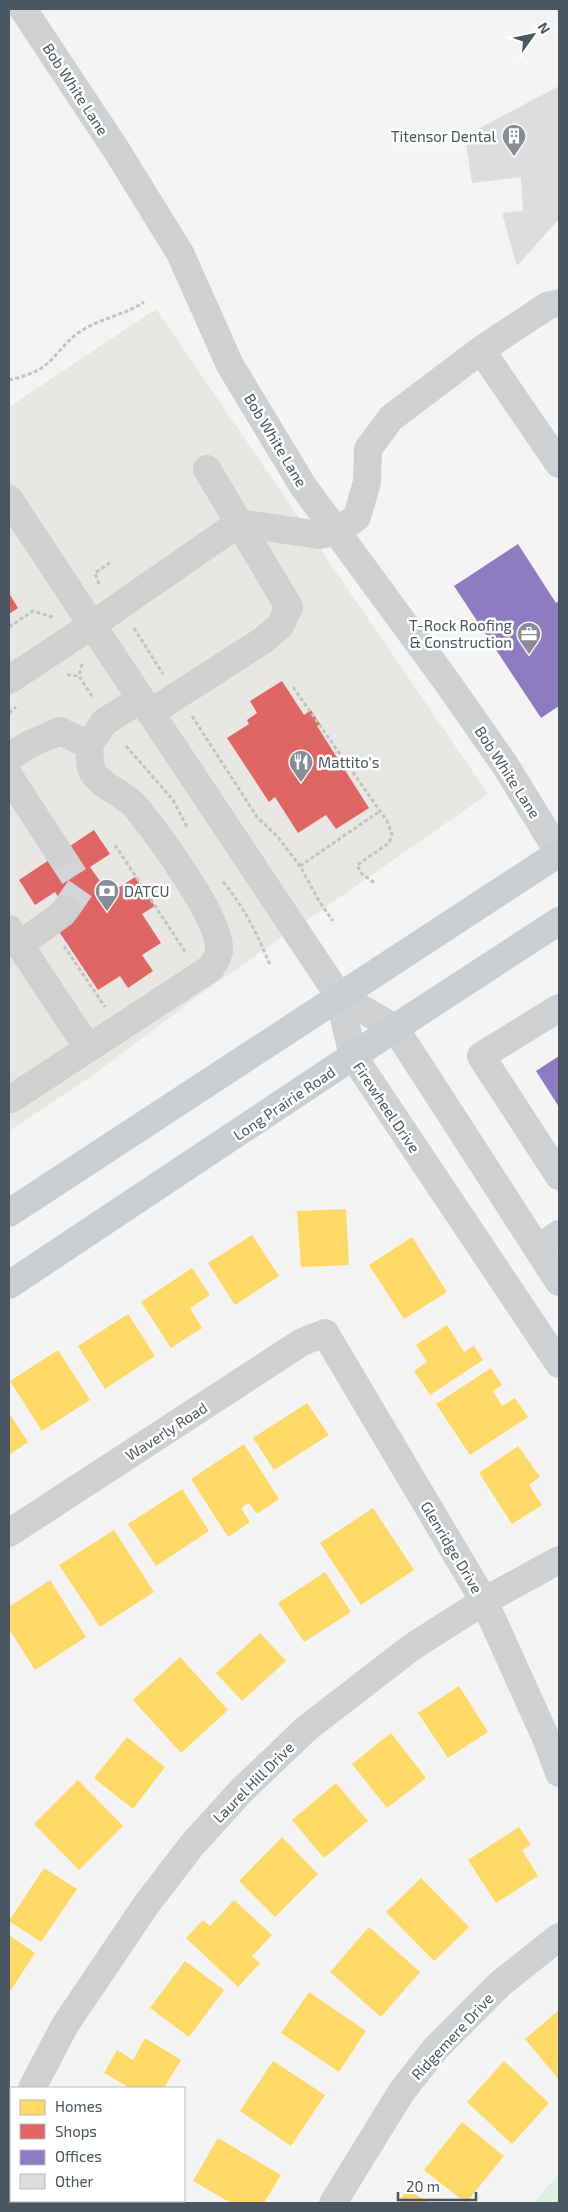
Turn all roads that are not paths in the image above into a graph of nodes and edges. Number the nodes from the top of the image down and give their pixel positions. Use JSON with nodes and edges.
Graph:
{"nodes":[{"id":1,"x":23,"y":9,"type":"edge"},
{"id":2,"x":559,"y":303,"type":"edge"},
{"id":3,"x":481,"y":350,"type":"junction"},
{"id":4,"x":559,"y":464,"type":"edge"},
{"id":5,"x":207,"y":468,"type":"dead end"},
{"id":6,"x":9,"y":499,"type":"edge"},
{"id":7,"x":239,"y":523,"type":"junction"},
{"id":8,"x":337,"y":532,"type":"junction"},
{"id":9,"x":92,"y":625,"type":"junction"},
{"id":10,"x":9,"y":680,"type":"edge"},
{"id":11,"x":146,"y":706,"type":"junction"},
{"id":12,"x":89,"y":745,"type":"junction"},
{"id":13,"x":9,"y":757,"type":"edge"},
{"id":14,"x":9,"y":776,"type":"edge"},
{"id":15,"x":60,"y":853,"type":"tunnel mouth"},
{"id":16,"x":559,"y":853,"type":"edge"},
{"id":17,"x":66,"y":909,"type":"tunnel mouth"},
{"id":18,"x":557,"y":927,"type":"edge"},
{"id":19,"x":14,"y":937,"type":"edge"},
{"id":20,"x":339,"y":996,"type":"junction"},
{"id":21,"x":559,"y":1008,"type":"edge"},
{"id":22,"x":395,"y":1028,"type":"junction"},
{"id":23,"x":88,"y":1048,"type":"junction"},
{"id":24,"x":353,"y":1056,"type":"junction"},
{"id":25,"x":10,"y":1098,"type":"edge"},
{"id":26,"x":559,"y":1176,"type":"edge"},
{"id":27,"x":9,"y":1213,"type":"edge"},
{"id":28,"x":549,"y":1241,"type":"edge"},
{"id":29,"x":559,"y":1282,"type":"edge"},
{"id":30,"x":9,"y":1286,"type":"edge"},
{"id":31,"x":325,"y":1333,"type":"joint"},
{"id":32,"x":559,"y":1364,"type":"edge"},
{"id":33,"x":9,"y":1533,"type":"edge"},
{"id":34,"x":559,"y":1560,"type":"edge"},
{"id":35,"x":484,"y":1600,"type":"junction"},
{"id":36,"x":559,"y":1772,"type":"edge"},
{"id":37,"x":559,"y":1937,"type":"edge"},
{"id":38,"x":33,"y":2087,"type":"edge"},
{"id":39,"x":333,"y":2203,"type":"edge"}],
"edges":[{"from":1,"to":8,"type":"street","name":"Bob White Lane"},
{"from":2,"to":3,"type":"street"},
{"from":3,"to":4,"type":"street"},
{"from":3,"to":8,"type":"street"},
{"from":5,"to":7,"type":"street"},
{"from":6,"to":9,"type":"street"},
{"from":7,"to":8,"type":"street"},
{"from":7,"to":9,"type":"street"},
{"from":7,"to":11,"type":"street"},
{"from":8,"to":16,"type":"street","name":"Bob White Lane"},
{"from":9,"to":10,"type":"street"},
{"from":9,"to":11,"type":"street"},
{"from":11,"to":12,"type":"street"},
{"from":11,"to":20,"type":"street"},
{"from":12,"to":13,"type":"street"},
{"from":12,"to":23,"type":"street"},
{"from":14,"to":15,"type":"street"},
{"from":16,"to":20,"type":"main road"},
{"from":17,"to":19,"type":"street"},
{"from":18,"to":22,"type":"main road","name":"Long Prairie Road"},
{"from":19,"to":23,"type":"street"},
{"from":20,"to":22,"type":"street"},
{"from":20,"to":24,"type":"street","name":"Firewheel Drive"},
{"from":20,"to":27,"type":"main road"},
{"from":21,"to":26,"type":"street"},
{"from":22,"to":24,"type":"main road","name":"Long Prairie Road"},
{"from":22,"to":28,"type":"street"},
{"from":23,"to":25,"type":"street"},
{"from":24,"to":30,"type":"main road","name":"Long Prairie Road"},
{"from":24,"to":32,"type":"street","name":"Firewheel Drive"},
{"from":28,"to":29,"type":"street"},
{"from":31,"to":33,"type":"street","name":"Waverly Road"},
{"from":31,"to":35,"type":"street","name":"Glenridge Drive"},
{"from":34,"to":35,"type":"street","name":"Laurel Hill Drive"},
{"from":35,"to":36,"type":"street","name":"Glenridge Drive"},
{"from":35,"to":38,"type":"street","name":"Laurel Hill Drive"},
{"from":37,"to":39,"type":"street","name":"Ridgemere Drive"}]}
